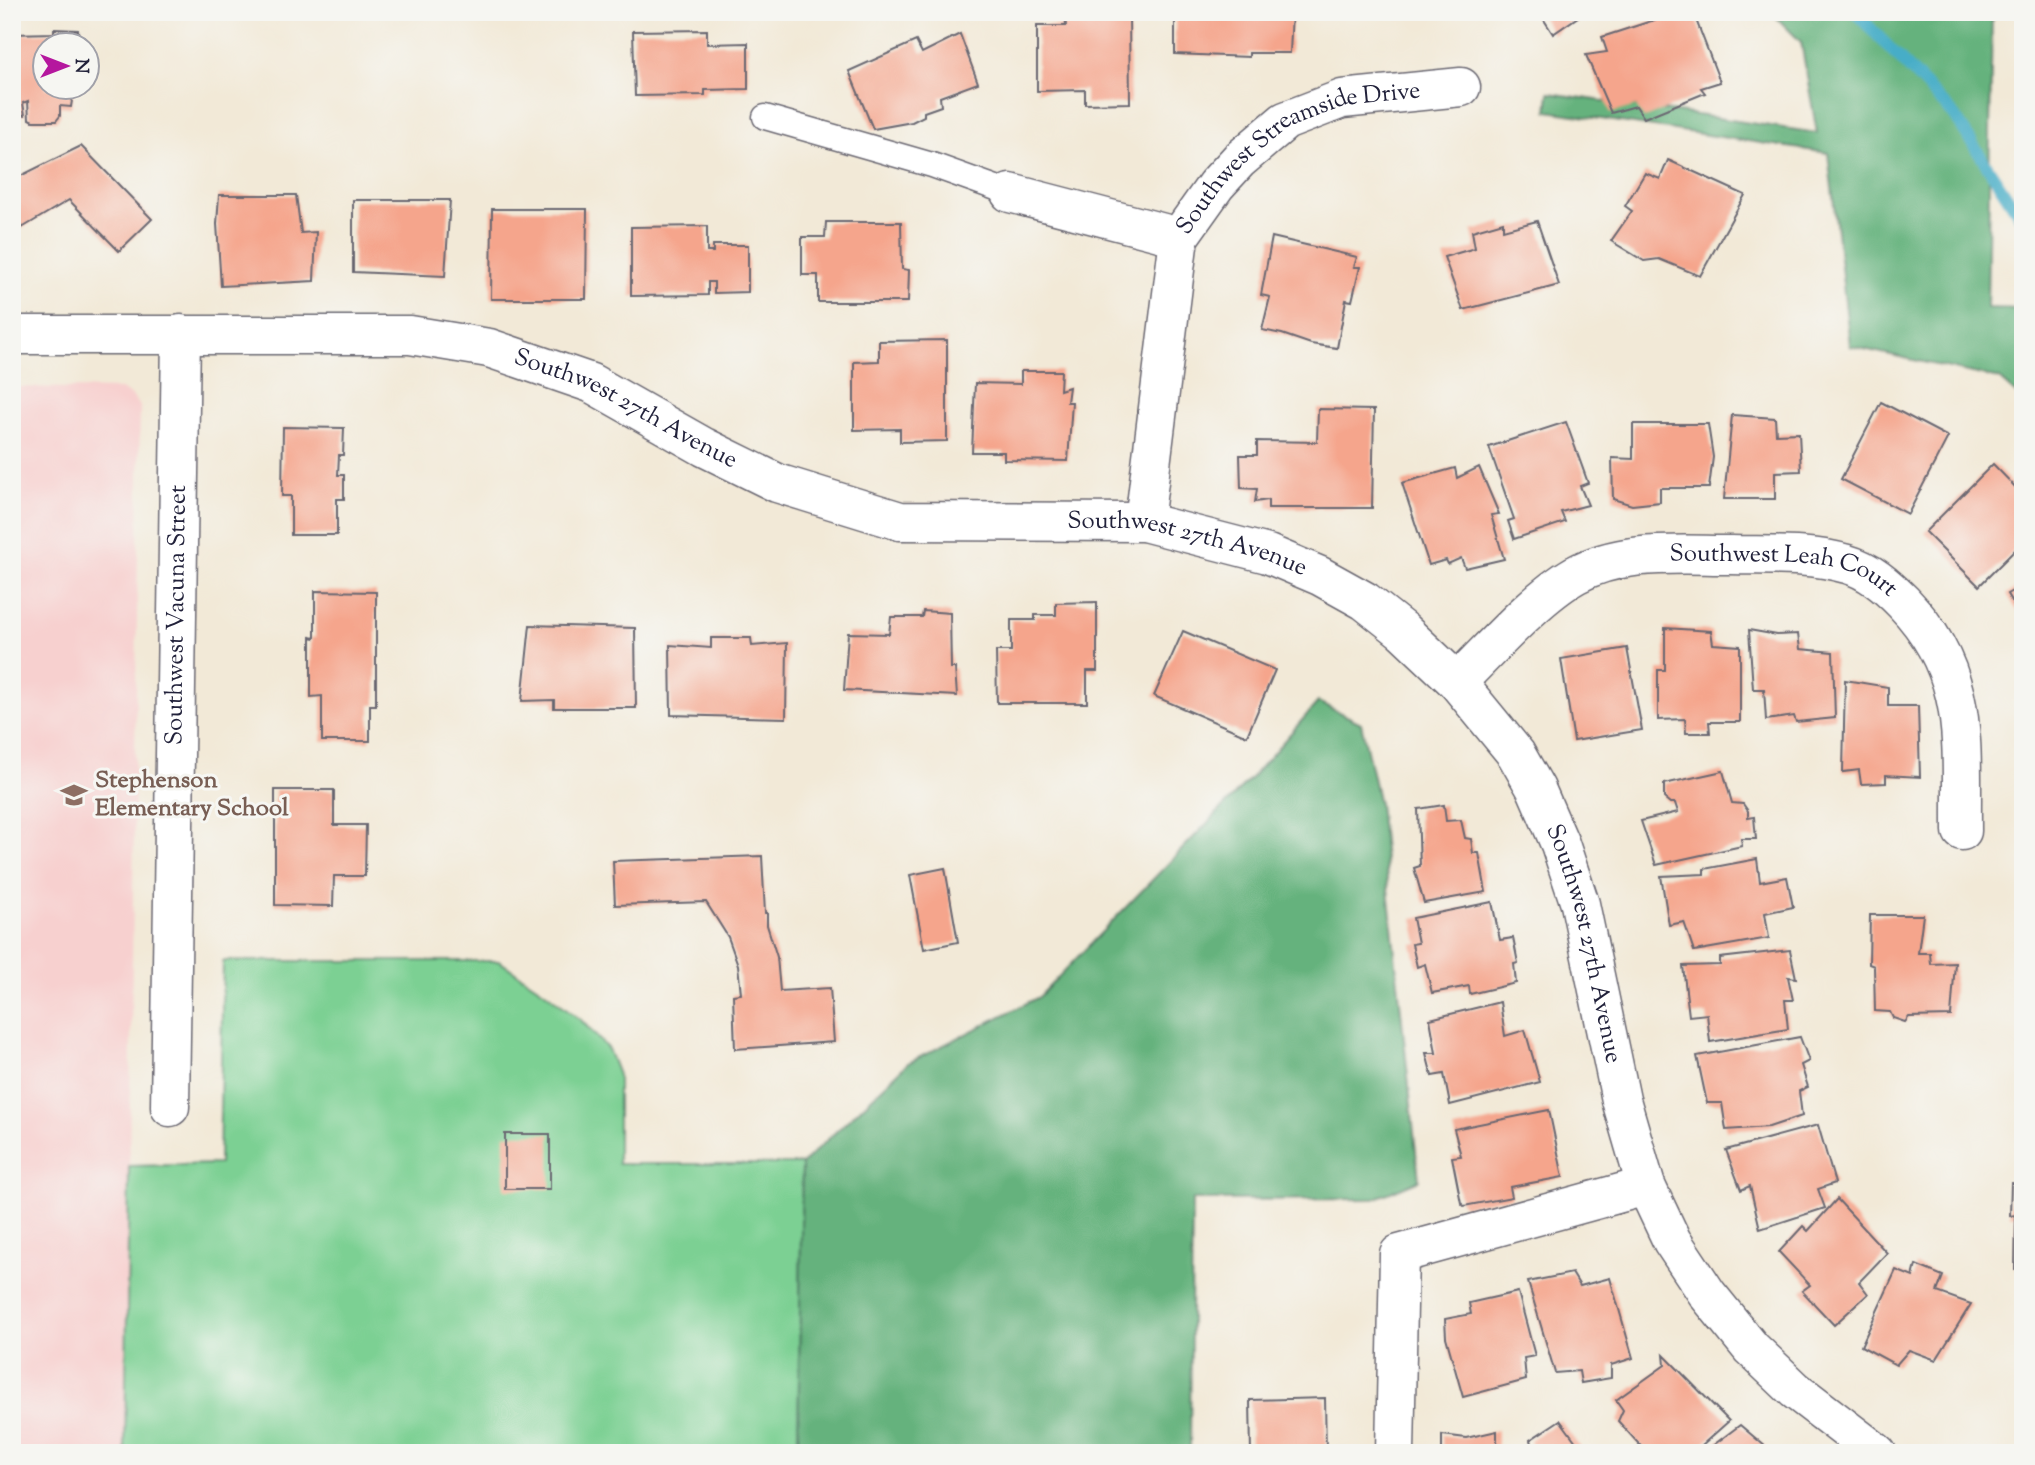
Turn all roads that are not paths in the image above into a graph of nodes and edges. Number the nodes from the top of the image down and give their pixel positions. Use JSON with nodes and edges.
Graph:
{"nodes":[{"id":1,"x":1461,"y":87,"type":"dead end"},
{"id":2,"x":765,"y":117,"type":"dead end"},
{"id":3,"x":1010,"y":193,"type":"joint"},
{"id":4,"x":1179,"y":237,"type":"junction"},
{"id":5,"x":181,"y":334,"type":"junction"},
{"id":6,"x":12,"y":335,"type":"edge"},
{"id":7,"x":1144,"y":522,"type":"junction"},
{"id":8,"x":1457,"y":682,"type":"junction"},
{"id":9,"x":1962,"y":831,"type":"dead end"},
{"id":10,"x":170,"y":1107,"type":"dead end"},
{"id":11,"x":1646,"y":1186,"type":"junction"},
{"id":12,"x":1395,"y":1453,"type":"edge"},
{"id":13,"x":1877,"y":1453,"type":"edge"}],
"edges":[{"from":1,"to":4,"type":"street","name":"Southwest Streamside Drive"},
{"from":2,"to":3,"type":"lane"},
{"from":3,"to":4,"type":"street"},
{"from":4,"to":7,"type":"street","name":"Southwest Streamside Drive"},
{"from":5,"to":6,"type":"street","name":"Southwest 27th Avenue"},
{"from":5,"to":7,"type":"street","name":"Southwest 27th Avenue"},
{"from":5,"to":10,"type":"street","name":"Southwest Vacuna Street"},
{"from":7,"to":8,"type":"street","name":"Southwest 27th Avenue"},
{"from":8,"to":9,"type":"street","name":"Southwest Leah Court"},
{"from":8,"to":11,"type":"street","name":"Southwest 27th Avenue"},
{"from":11,"to":12,"type":"street"},
{"from":11,"to":13,"type":"street","name":"Southwest 27th Avenue"}]}
